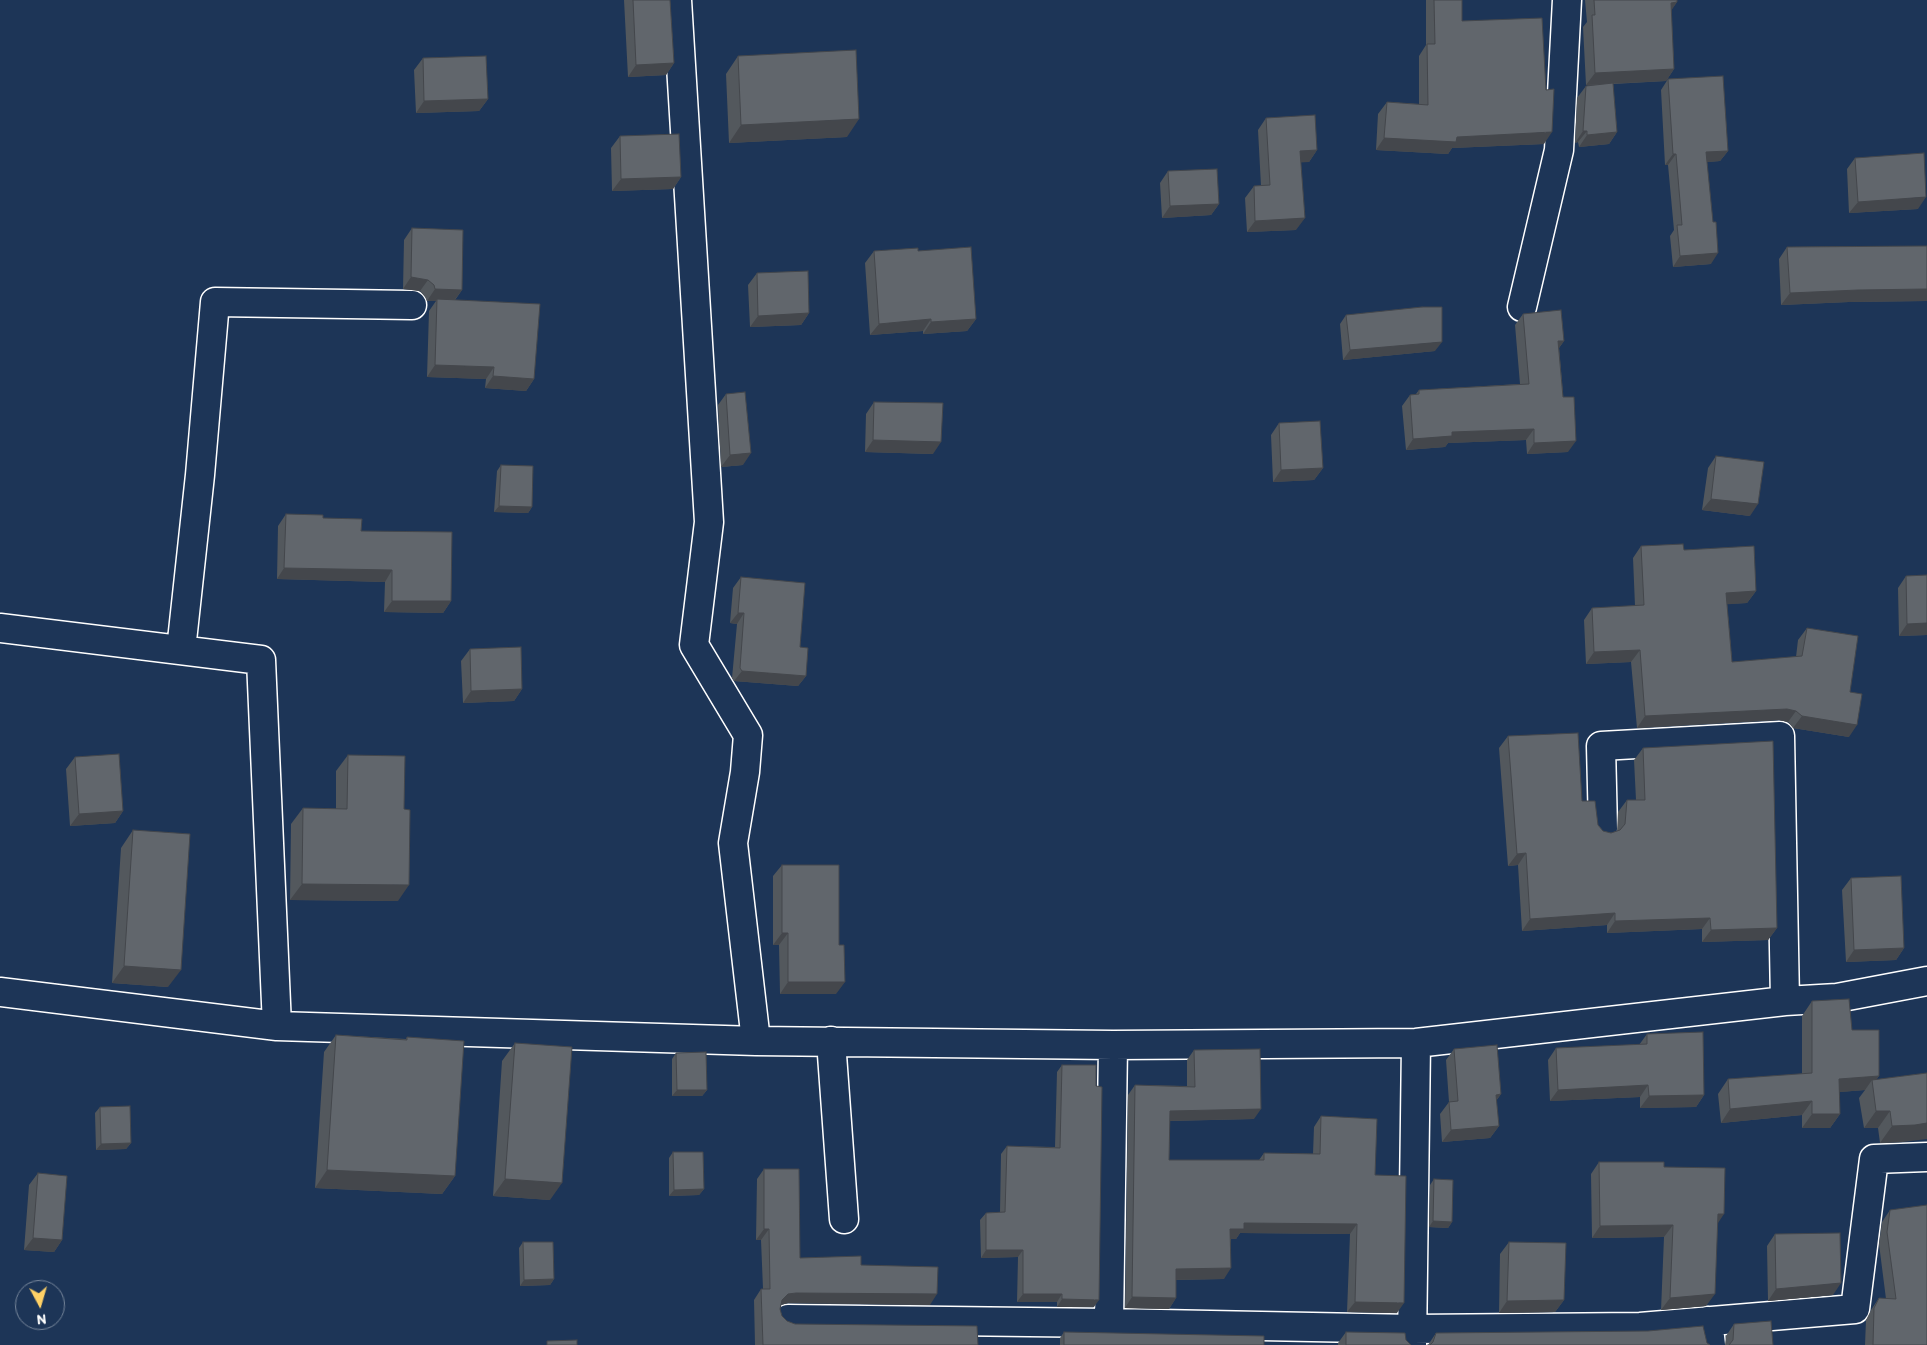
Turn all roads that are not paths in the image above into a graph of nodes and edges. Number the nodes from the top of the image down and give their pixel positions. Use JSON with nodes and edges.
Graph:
{"nodes":[{"id":1,"x":677,"y":0,"type":"edge"},
{"id":2,"x":1567,"y":0,"type":"edge"},
{"id":3,"x":412,"y":305,"type":"dead end"},
{"id":4,"x":1522,"y":307,"type":"dead end"},
{"id":5,"x":0,"y":628,"type":"edge"},
{"id":6,"x":182,"y":650,"type":"junction"},
{"id":7,"x":1603,"y":828,"type":"edge"},
{"id":8,"x":1927,"y":982,"type":"edge"},
{"id":9,"x":0,"y":992,"type":"edge"},
{"id":10,"x":1785,"y":1001,"type":"junction"},
{"id":11,"x":277,"y":1026,"type":"junction"},
{"id":12,"x":756,"y":1041,"type":"junction"},
{"id":13,"x":831,"y":1042,"type":"junction"},
{"id":14,"x":1416,"y":1043,"type":"junction"},
{"id":15,"x":1113,"y":1045,"type":"junction"},
{"id":16,"x":1927,"y":1157,"type":"edge"},
{"id":17,"x":844,"y":1219,"type":"dead end"},
{"id":18,"x":788,"y":1319,"type":"edge"},
{"id":19,"x":1109,"y":1323,"type":"junction"},
{"id":20,"x":1709,"y":1333,"type":"edge"},
{"id":21,"x":1412,"y":1337,"type":"edge"}],
"edges":[{"from":1,"to":12,"type":"street"},
{"from":2,"to":4,"type":"street"},
{"from":3,"to":6,"type":"street"},
{"from":5,"to":6,"type":"street"},
{"from":6,"to":11,"type":"street"},
{"from":7,"to":10,"type":"street"},
{"from":8,"to":10,"type":"street"},
{"from":9,"to":11,"type":"street"},
{"from":10,"to":14,"type":"street"},
{"from":11,"to":12,"type":"street"},
{"from":12,"to":13,"type":"street"},
{"from":13,"to":15,"type":"street"},
{"from":13,"to":17,"type":"street"},
{"from":14,"to":15,"type":"street"},
{"from":14,"to":21,"type":"street"},
{"from":15,"to":19,"type":"street"},
{"from":16,"to":20,"type":"street"},
{"from":18,"to":19,"type":"street"},
{"from":19,"to":21,"type":"street"},
{"from":20,"to":21,"type":"street"}]}
